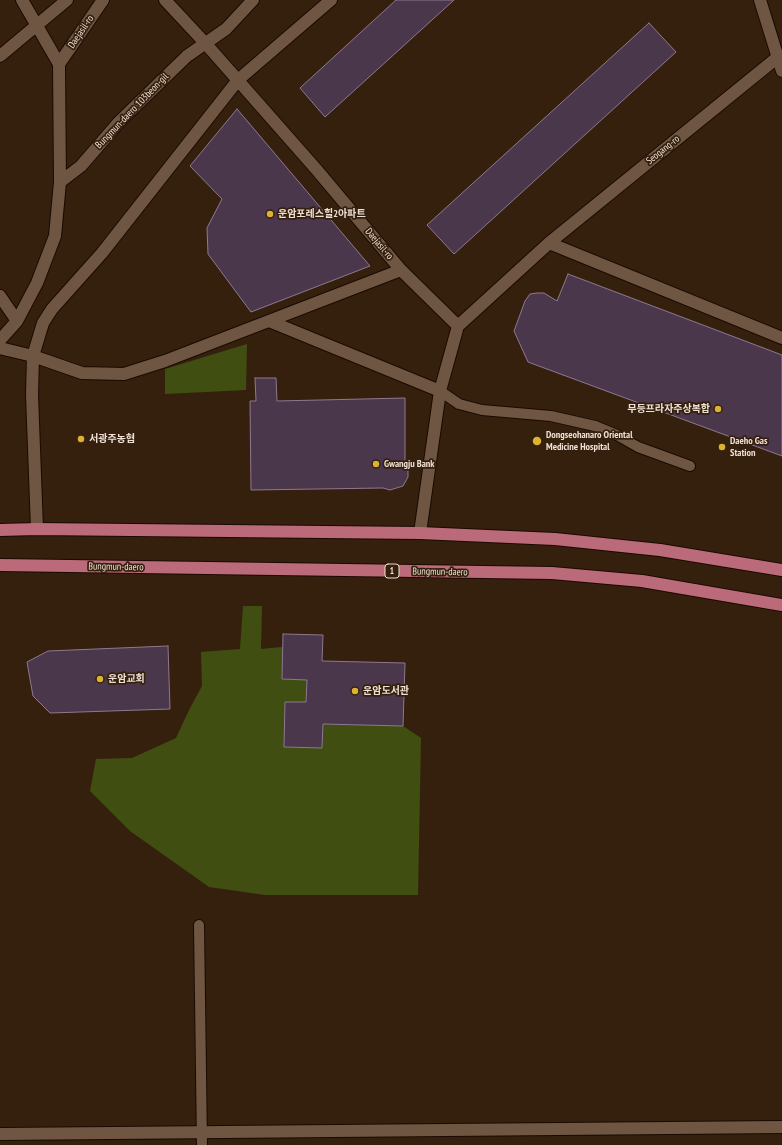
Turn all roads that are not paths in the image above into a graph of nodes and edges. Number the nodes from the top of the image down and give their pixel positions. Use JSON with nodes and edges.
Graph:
{"nodes":[{"id":1,"x":22,"y":0,"type":"edge"},
{"id":2,"x":67,"y":0,"type":"edge"},
{"id":3,"x":103,"y":0,"type":"edge"},
{"id":4,"x":165,"y":0,"type":"edge"},
{"id":5,"x":253,"y":0,"type":"edge"},
{"id":6,"x":331,"y":0,"type":"edge"},
{"id":7,"x":760,"y":0,"type":"edge"},
{"id":8,"x":36,"y":24,"type":"junction"},
{"id":9,"x":206,"y":44,"type":"junction"},
{"id":10,"x":0,"y":56,"type":"edge"},
{"id":11,"x":778,"y":57,"type":"junction"},
{"id":12,"x":59,"y":64,"type":"junction"},
{"id":13,"x":782,"y":71,"type":"edge"},
{"id":14,"x":238,"y":80,"type":"junction"},
{"id":15,"x":60,"y":182,"type":"junction"},
{"id":16,"x":549,"y":243,"type":"junction"},
{"id":17,"x":401,"y":270,"type":"junction"},
{"id":18,"x":0,"y":296,"type":"edge"},
{"id":19,"x":17,"y":321,"type":"junction"},
{"id":20,"x":269,"y":321,"type":"junction"},
{"id":21,"x":458,"y":326,"type":"junction"},
{"id":22,"x":782,"y":338,"type":"edge"},
{"id":23,"x":0,"y":340,"type":"edge"},
{"id":24,"x":0,"y":348,"type":"edge"},
{"id":25,"x":33,"y":356,"type":"junction"},
{"id":26,"x":440,"y":391,"type":"junction"},
{"id":27,"x":690,"y":466,"type":"dead end"},
{"id":28,"x":37,"y":529,"type":"junction"},
{"id":29,"x":0,"y":530,"type":"edge"},
{"id":30,"x":420,"y":533,"type":"junction"},
{"id":31,"x":0,"y":565,"type":"edge"},
{"id":32,"x":782,"y":570,"type":"edge"},
{"id":33,"x":782,"y":605,"type":"edge"},
{"id":34,"x":199,"y":925,"type":"dead end"},
{"id":35,"x":782,"y":1127,"type":"edge"},
{"id":36,"x":0,"y":1134,"type":"edge"},
{"id":37,"x":202,"y":1139,"type":"edge"}],
"edges":[{"from":1,"to":8,"type":"street"},
{"from":2,"to":8,"type":"street"},
{"from":3,"to":12,"type":"street","name":"Daejasil-ro"},
{"from":4,"to":9,"type":"street","name":"Daejasil-ro"},
{"from":5,"to":9,"type":"street","name":"Bungmun-daero 103beon-gil"},
{"from":6,"to":14,"type":"street"},
{"from":7,"to":11,"type":"street"},
{"from":8,"to":10,"type":"street"},
{"from":8,"to":12,"type":"street"},
{"from":9,"to":14,"type":"street","name":"Daejasil-ro"},
{"from":9,"to":15,"type":"street","name":"Bungmun-daero 103beon-gil"},
{"from":11,"to":13,"type":"street"},
{"from":11,"to":16,"type":"street","name":"Seogang-ro"},
{"from":12,"to":15,"type":"street"},
{"from":14,"to":17,"type":"street","name":"Daejasil-ro"},
{"from":14,"to":25,"type":"street"},
{"from":15,"to":19,"type":"street"},
{"from":16,"to":21,"type":"street","name":"Seogang-ro"},
{"from":16,"to":22,"type":"street"},
{"from":17,"to":20,"type":"street"},
{"from":17,"to":21,"type":"street","name":"Daejasil-ro"},
{"from":18,"to":19,"type":"street"},
{"from":19,"to":23,"type":"street"},
{"from":20,"to":25,"type":"street"},
{"from":20,"to":26,"type":"street"},
{"from":21,"to":26,"type":"street"},
{"from":24,"to":25,"type":"street"},
{"from":25,"to":28,"type":"street"},
{"from":26,"to":27,"type":"lane"},
{"from":26,"to":30,"type":"street"},
{"from":28,"to":29,"type":"main road"},
{"from":28,"to":30,"type":"main road"},
{"from":30,"to":32,"type":"main road"},
{"from":31,"to":33,"type":"main road","name":"Bungmun-daero","number":"1"},
{"from":34,"to":37,"type":"lane"},
{"from":35,"to":37,"type":"street"},
{"from":36,"to":37,"type":"street"}]}
